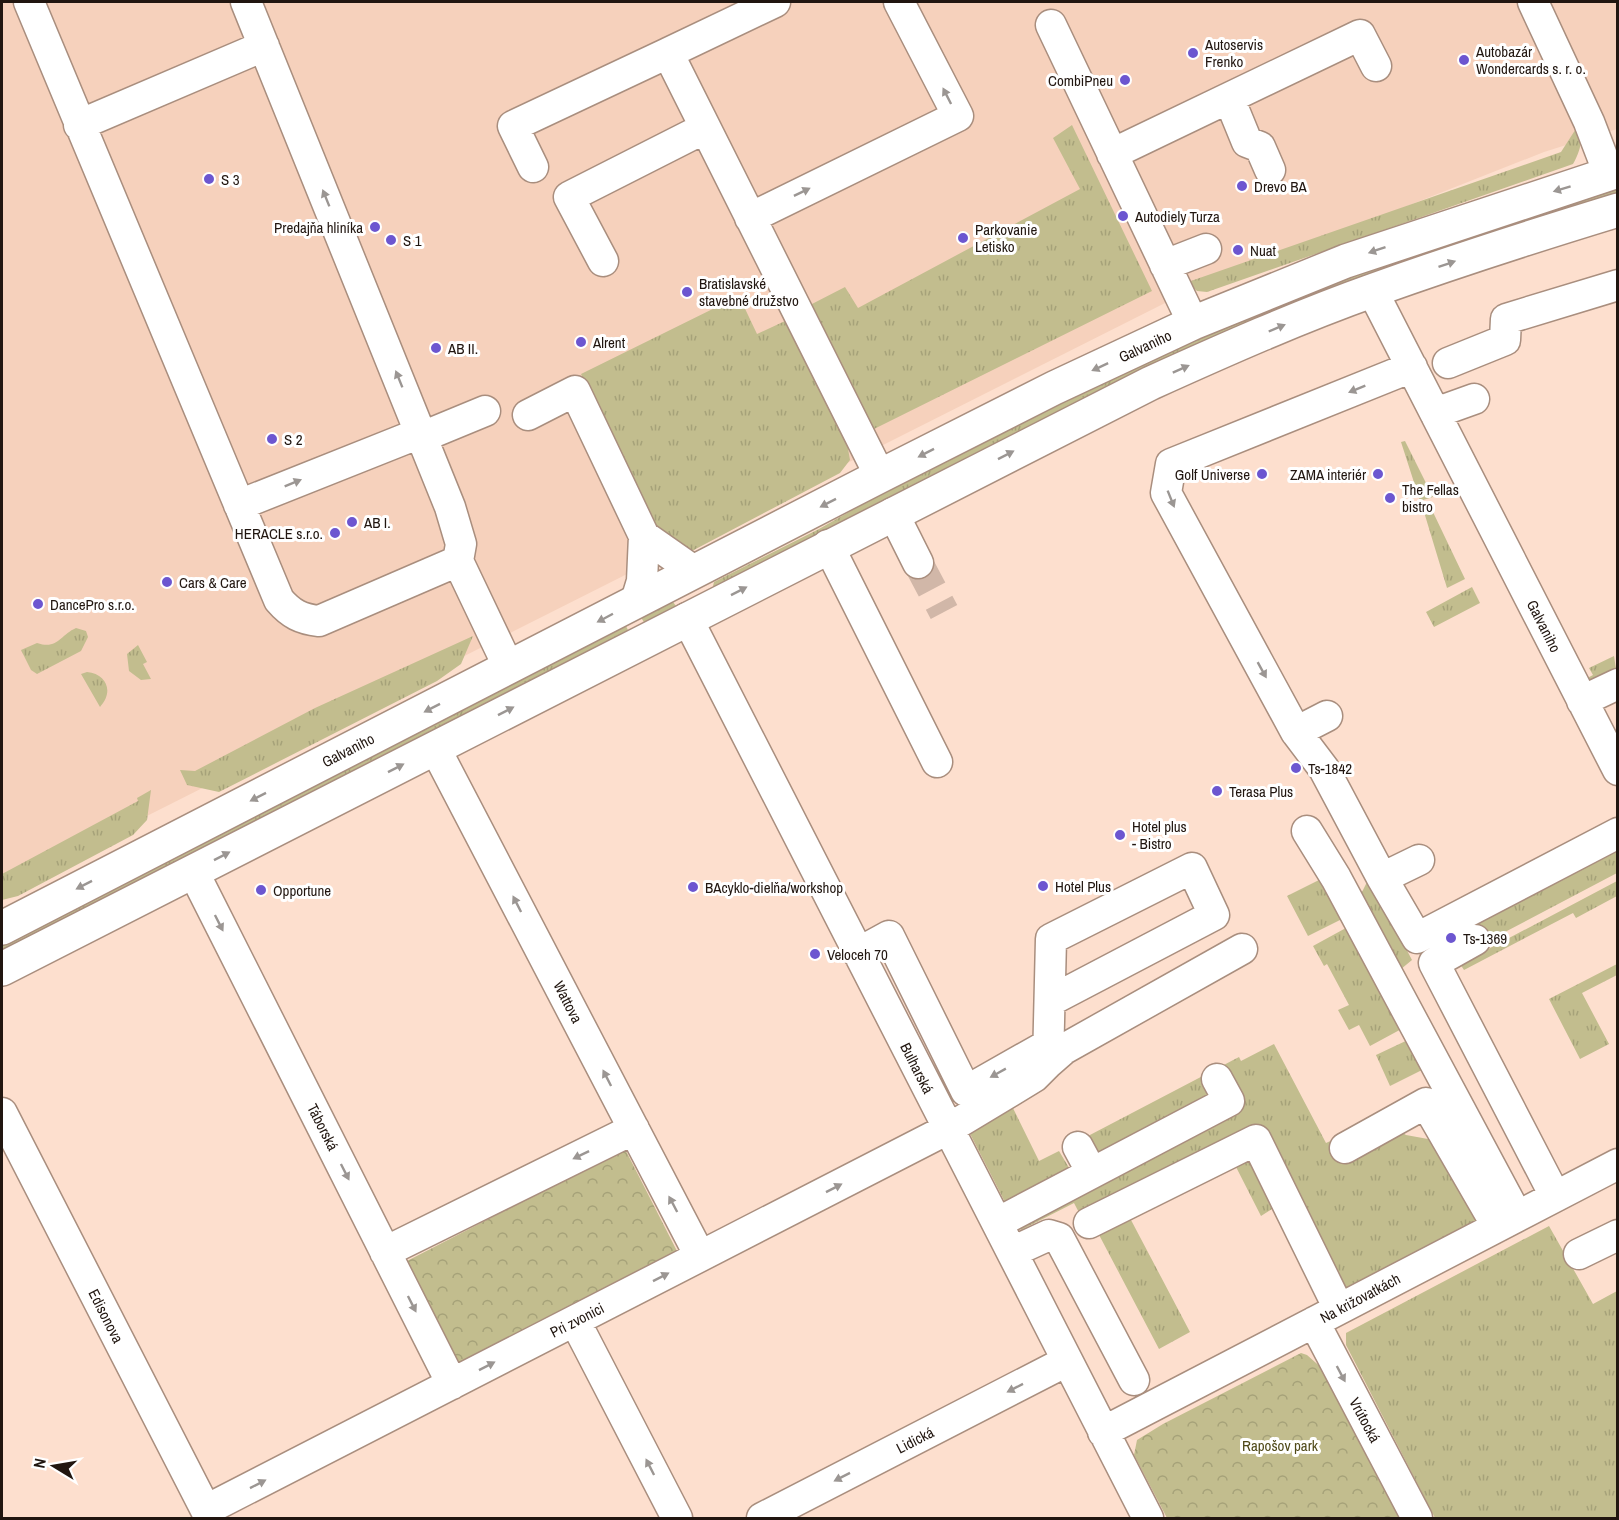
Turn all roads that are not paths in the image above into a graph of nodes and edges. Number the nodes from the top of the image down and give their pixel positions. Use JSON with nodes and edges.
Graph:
{"nodes":[{"id":1,"x":29,"y":2,"type":"edge"},
{"id":2,"x":246,"y":2,"type":"edge"},
{"id":3,"x":775,"y":2,"type":"edge"},
{"id":4,"x":899,"y":2,"type":"edge"},
{"id":5,"x":1533,"y":2,"type":"edge"},
{"id":6,"x":1051,"y":25,"type":"dead end"},
{"id":7,"x":264,"y":46,"type":"junction"},
{"id":8,"x":668,"y":53,"type":"junction"},
{"id":9,"x":1376,"y":66,"type":"dead end"},
{"id":10,"x":1229,"y":98,"type":"junction"},
{"id":11,"x":75,"y":116,"type":"junction"},
{"id":12,"x":705,"y":128,"type":"junction"},
{"id":13,"x":1112,"y":154,"type":"junction"},
{"id":14,"x":533,"y":167,"type":"dead end"},
{"id":15,"x":1270,"y":170,"type":"dead end"},
{"id":16,"x":1613,"y":173,"type":"edge"},
{"id":17,"x":1617,"y":210,"type":"edge"},
{"id":18,"x":750,"y":218,"type":"junction"},
{"id":19,"x":1206,"y":249,"type":"dead end"},
{"id":20,"x":603,"y":261,"type":"dead end"},
{"id":21,"x":1165,"y":265,"type":"junction"},
{"id":22,"x":1617,"y":285,"type":"edge"},
{"id":23,"x":1372,"y":290,"type":"junction"},
{"id":24,"x":1193,"y":323,"type":"junction"},
{"id":25,"x":1448,"y":363,"type":"dead end"},
{"id":26,"x":1412,"y":367,"type":"junction"},
{"id":27,"x":1474,"y":399,"type":"dead end"},
{"id":28,"x":485,"y":411,"type":"dead end"},
{"id":29,"x":1435,"y":413,"type":"junction"},
{"id":30,"x":528,"y":415,"type":"dead end"},
{"id":31,"x":421,"y":435,"type":"junction"},
{"id":32,"x":880,"y":476,"type":"junction"},
{"id":33,"x":239,"y":505,"type":"junction"},
{"id":34,"x":893,"y":513,"type":"junction"},
{"id":35,"x":644,"y":536,"type":"junction"},
{"id":36,"x":828,"y":545,"type":"junction"},
{"id":37,"x":458,"y":561,"type":"junction"},
{"id":38,"x":918,"y":562,"type":"tunnel mouth"},
{"id":39,"x":694,"y":571,"type":"junction"},
{"id":40,"x":636,"y":601,"type":"junction"},
{"id":41,"x":687,"y":618,"type":"junction"},
{"id":42,"x":509,"y":668,"type":"junction"},
{"id":43,"x":1617,"y":684,"type":"edge"},
{"id":44,"x":1582,"y":701,"type":"junction"},
{"id":45,"x":1327,"y":716,"type":"dead end"},
{"id":46,"x":1296,"y":732,"type":"junction"},
{"id":47,"x":435,"y":747,"type":"junction"},
{"id":48,"x":937,"y":762,"type":"dead end"},
{"id":49,"x":1617,"y":770,"type":"edge"},
{"id":50,"x":1307,"y":831,"type":"dead end"},
{"id":51,"x":1617,"y":833,"type":"edge"},
{"id":52,"x":1419,"y":860,"type":"dead end"},
{"id":53,"x":193,"y":871,"type":"junction"},
{"id":54,"x":1382,"y":878,"type":"junction"},
{"id":55,"x":2,"y":927,"type":"edge"},
{"id":56,"x":1475,"y":940,"type":"dead end"},
{"id":57,"x":1242,"y":950,"type":"dead end"},
{"id":58,"x":858,"y":953,"type":"junction"},
{"id":59,"x":2,"y":969,"type":"edge"},
{"id":60,"x":1050,"y":1001,"type":"junction"},
{"id":61,"x":1048,"y":1053,"type":"junction"},
{"id":62,"x":1217,"y":1079,"type":"dead end"},
{"id":63,"x":2,"y":1113,"type":"edge"},
{"id":64,"x":948,"y":1129,"type":"junction"},
{"id":65,"x":634,"y":1130,"type":"junction"},
{"id":66,"x":1078,"y":1147,"type":"dead end"},
{"id":67,"x":1345,"y":1148,"type":"dead end"},
{"id":68,"x":1617,"y":1164,"type":"edge"},
{"id":69,"x":1092,"y":1173,"type":"junction"},
{"id":70,"x":1555,"y":1196,"type":"junction"},
{"id":71,"x":1507,"y":1221,"type":"junction"},
{"id":72,"x":997,"y":1223,"type":"junction"},
{"id":73,"x":1089,"y":1223,"type":"dead end"},
{"id":74,"x":1617,"y":1235,"type":"edge"},
{"id":75,"x":385,"y":1252,"type":"junction"},
{"id":76,"x":1012,"y":1252,"type":"junction"},
{"id":77,"x":1579,"y":1254,"type":"dead end"},
{"id":78,"x":700,"y":1256,"type":"junction"},
{"id":79,"x":1327,"y":1315,"type":"junction"},
{"id":80,"x":574,"y":1321,"type":"junction"},
{"id":81,"x":1067,"y":1361,"type":"junction"},
{"id":82,"x":1134,"y":1380,"type":"dead end"},
{"id":83,"x":452,"y":1384,"type":"junction"},
{"id":84,"x":1103,"y":1431,"type":"junction"},
{"id":85,"x":208,"y":1514,"type":"edge"},
{"id":86,"x":677,"y":1518,"type":"edge"},
{"id":87,"x":762,"y":1518,"type":"edge"},
{"id":88,"x":1148,"y":1518,"type":"edge"},
{"id":89,"x":1417,"y":1518,"type":"edge"}],
"edges":[{"from":1,"to":11,"type":"street"},
{"from":2,"to":7,"type":"street"},
{"from":3,"to":8,"type":"street"},
{"from":18,"to":4,"type":"street","one_way":true},
{"from":5,"to":16,"type":"street"},
{"from":6,"to":13,"type":"street"},
{"from":7,"to":11,"type":"street"},
{"from":31,"to":7,"type":"street","one_way":true},
{"from":8,"to":12,"type":"street"},
{"from":8,"to":14,"type":"street"},
{"from":9,"to":10,"type":"street"},
{"from":10,"to":13,"type":"street"},
{"from":10,"to":15,"type":"street"},
{"from":11,"to":33,"type":"street"},
{"from":12,"to":18,"type":"street"},
{"from":12,"to":20,"type":"street"},
{"from":13,"to":21,"type":"street"},
{"from":16,"to":24,"type":"main road","name":"Galvaniho","one_way":true},
{"from":23,"to":17,"type":"main road","one_way":true},
{"from":18,"to":32,"type":"street"},
{"from":19,"to":21,"type":"street"},
{"from":21,"to":24,"type":"street"},
{"from":22,"to":25,"type":"street"},
{"from":23,"to":26,"type":"street","name":"Galvaniho"},
{"from":34,"to":23,"type":"main road","one_way":true},
{"from":24,"to":32,"type":"main road","name":"Galvaniho","one_way":true},
{"from":26,"to":29,"type":"street","name":"Galvaniho"},
{"from":26,"to":46,"type":"street","one_way":true},
{"from":27,"to":29,"type":"street"},
{"from":28,"to":31,"type":"street"},
{"from":29,"to":44,"type":"street","name":"Galvaniho"},
{"from":30,"to":35,"type":"street"},
{"from":33,"to":31,"type":"street","one_way":true},
{"from":31,"to":37,"type":"street"},
{"from":32,"to":39,"type":"main road","name":"Galvaniho","one_way":true},
{"from":33,"to":37,"type":"street"},
{"from":34,"to":36,"type":"main road"},
{"from":34,"to":38,"type":"street"},
{"from":35,"to":39,"type":"street"},
{"from":35,"to":40,"type":"street"},
{"from":41,"to":36,"type":"main road","one_way":true},
{"from":36,"to":48,"type":"street"},
{"from":37,"to":42,"type":"street"},
{"from":39,"to":40,"type":"main road","name":"Galvaniho"},
{"from":39,"to":41,"type":"main road"},
{"from":40,"to":42,"type":"main road","name":"Galvaniho","one_way":true},
{"from":47,"to":41,"type":"main road","one_way":true},
{"from":41,"to":58,"type":"street","name":"Bulharská"},
{"from":42,"to":55,"type":"main road","name":"Galvaniho","one_way":true},
{"from":43,"to":44,"type":"street"},
{"from":44,"to":49,"type":"street","name":"Galvaniho"},
{"from":45,"to":46,"type":"street"},
{"from":46,"to":54,"type":"street"},
{"from":53,"to":47,"type":"main road","one_way":true},
{"from":65,"to":47,"type":"street","name":"Wattova","one_way":true},
{"from":50,"to":71,"type":"street"},
{"from":51,"to":54,"type":"street"},
{"from":52,"to":54,"type":"street"},
{"from":53,"to":59,"type":"main road"},
{"from":53,"to":75,"type":"street","name":"Táborská","one_way":true},
{"from":56,"to":70,"type":"street"},
{"from":57,"to":61,"type":"street"},
{"from":61,"to":58,"type":"street","one_way":true},
{"from":58,"to":64,"type":"street","name":"Bulharská"},
{"from":60,"to":60,"type":"street"},
{"from":60,"to":61,"type":"street"},
{"from":61,"to":64,"type":"street","name":"Pri zvonici"},
{"from":62,"to":69,"type":"street"},
{"from":63,"to":85,"type":"street","name":"Edisonova"},
{"from":64,"to":72,"type":"street","name":"Bulharská"},
{"from":78,"to":64,"type":"street","name":"Pri zvonici","one_way":true},
{"from":65,"to":75,"type":"street","one_way":true},
{"from":78,"to":65,"type":"street","name":"Wattova","one_way":true},
{"from":66,"to":69,"type":"street"},
{"from":67,"to":71,"type":"street"},
{"from":68,"to":70,"type":"street","name":"Na križovatkách"},
{"from":69,"to":72,"type":"street"},
{"from":70,"to":71,"type":"street","name":"Na križovatkách"},
{"from":71,"to":79,"type":"street","name":"Na križovatkách"},
{"from":72,"to":76,"type":"street","name":"Bulharská"},
{"from":73,"to":79,"type":"street","name":"Vrútocká"},
{"from":74,"to":77,"type":"street"},
{"from":75,"to":83,"type":"street","name":"Táborská","one_way":true},
{"from":76,"to":81,"type":"street","name":"Bulharská"},
{"from":76,"to":82,"type":"street"},
{"from":80,"to":78,"type":"street","name":"Pri zvonici","one_way":true},
{"from":79,"to":84,"type":"street","name":"Na križovatkách"},
{"from":79,"to":89,"type":"street","name":"Vrútocká","one_way":true},
{"from":83,"to":80,"type":"street","name":"Pri zvonici","one_way":true},
{"from":86,"to":80,"type":"street","one_way":true},
{"from":81,"to":84,"type":"street","name":"Bulharská"},
{"from":81,"to":87,"type":"street","name":"Lidická","one_way":true},
{"from":85,"to":83,"type":"street","name":"Pri zvonici","one_way":true},
{"from":84,"to":88,"type":"street","name":"Bulharská"}]}
